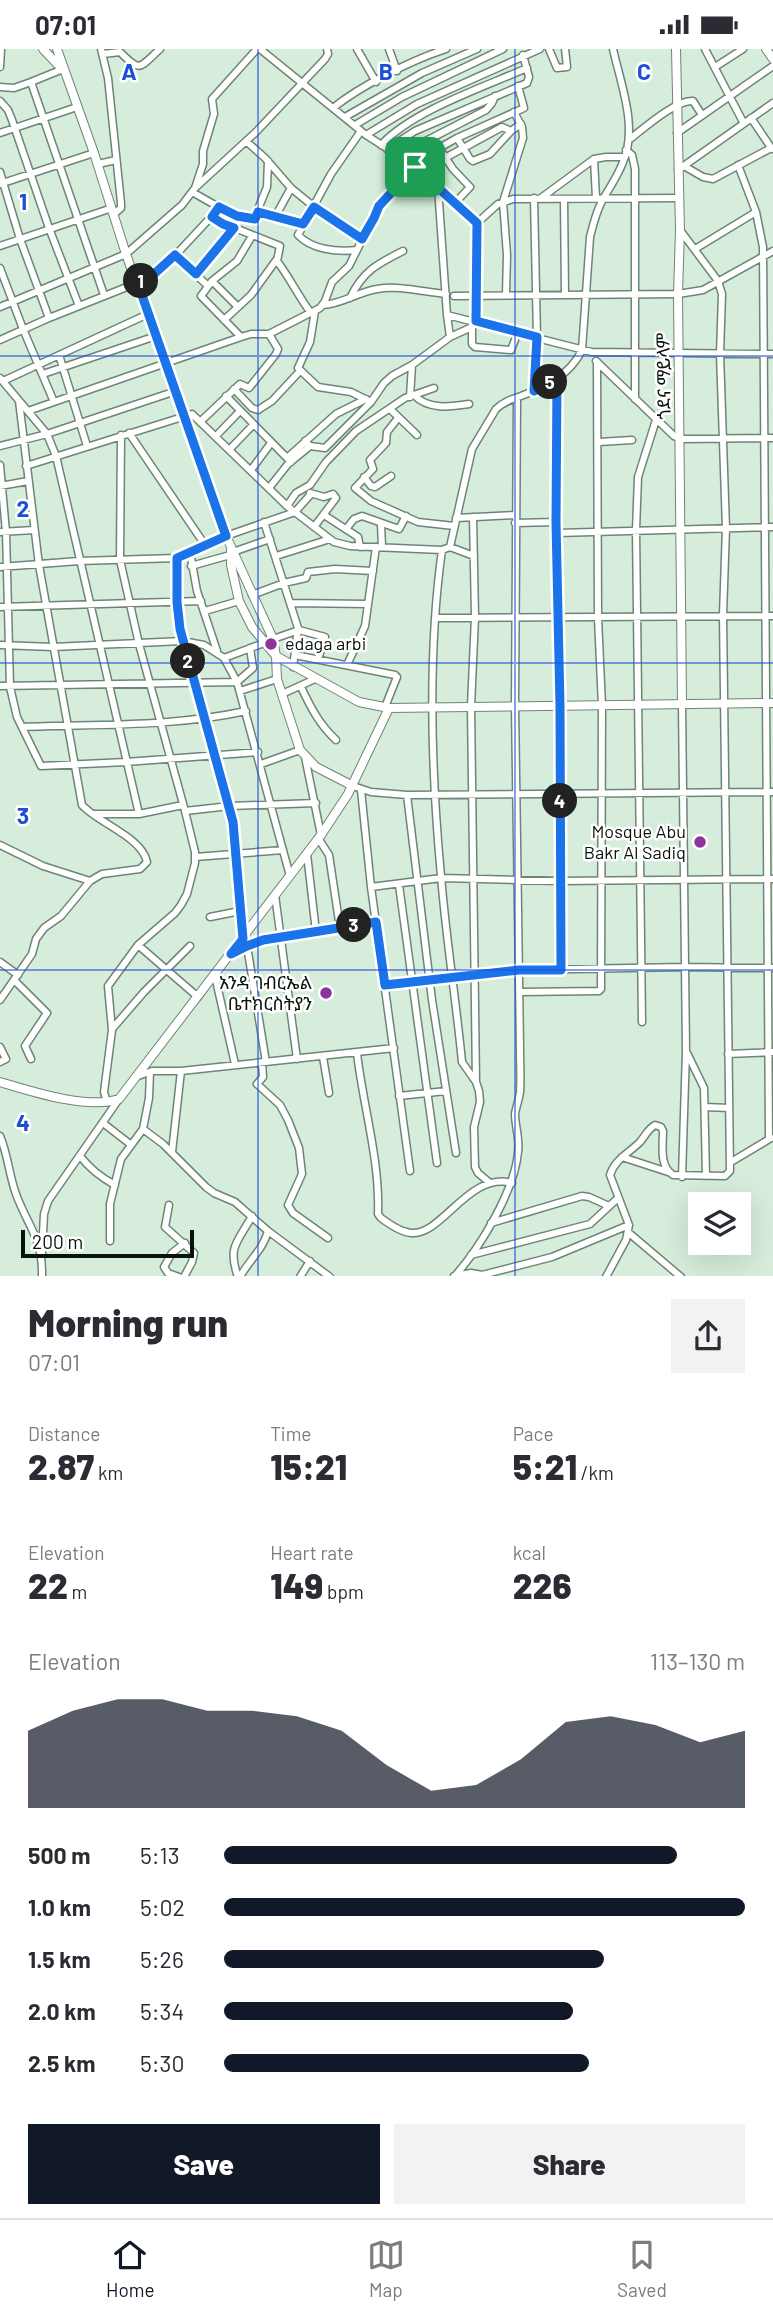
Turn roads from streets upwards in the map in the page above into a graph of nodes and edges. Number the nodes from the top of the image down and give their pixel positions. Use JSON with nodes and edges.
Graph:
{"nodes":[{"id":1,"x":43,"y":49,"type":"edge"},
{"id":2,"x":57,"y":49,"type":"edge"},
{"id":3,"x":160,"y":49,"type":"edge"},
{"id":4,"x":258,"y":49,"type":"edge"},
{"id":5,"x":327,"y":49,"type":"edge"},
{"id":6,"x":358,"y":49,"type":"edge"},
{"id":7,"x":389,"y":49,"type":"edge"},
{"id":8,"x":446,"y":49,"type":"edge"},
{"id":9,"x":477,"y":49,"type":"edge"},
{"id":10,"x":503,"y":49,"type":"edge"},
{"id":11,"x":540,"y":49,"type":"edge"},
{"id":12,"x":549,"y":49,"type":"edge"},
{"id":13,"x":565,"y":49,"type":"edge"},
{"id":14,"x":613,"y":49,"type":"edge"},
{"id":15,"x":676,"y":49,"type":"edge"},
{"id":16,"x":705,"y":49,"type":"edge"},
{"id":17,"x":743,"y":49,"type":"edge"},
{"id":18,"x":766,"y":49,"type":"edge"},
{"id":19,"x":1,"y":51,"type":"edge"},
{"id":20,"x":102,"y":52,"type":"edge"},
{"id":21,"x":523,"y":55,"type":"junction"},
{"id":22,"x":773,"y":59,"type":"edge"},
{"id":23,"x":773,"y":66,"type":"edge"},
{"id":24,"x":0,"y":67,"type":"edge"},
{"id":25,"x":715,"y":67,"type":"junction"},
{"id":26,"x":527,"y":68,"type":"junction"},
{"id":27,"x":64,"y":71,"type":"junction"},
{"id":28,"x":397,"y":71,"type":"junction"},
{"id":29,"x":31,"y":82,"type":"junction"},
{"id":30,"x":302,"y":82,"type":"junction"},
{"id":31,"x":376,"y":82,"type":"junction"},
{"id":32,"x":518,"y":86,"type":"junction"},
{"id":33,"x":0,"y":87,"type":"edge"},
{"id":34,"x":479,"y":90,"type":"junction"},
{"id":35,"x":730,"y":95,"type":"junction"},
{"id":36,"x":495,"y":96,"type":"junction"},
{"id":37,"x":0,"y":101,"type":"edge"},
{"id":38,"x":483,"y":101,"type":"junction"},
{"id":39,"x":773,"y":103,"type":"edge"},
{"id":40,"x":677,"y":105,"type":"junction"},
{"id":41,"x":77,"y":107,"type":"junction"},
{"id":42,"x":333,"y":108,"type":"junction"},
{"id":43,"x":514,"y":112,"type":"junction"},
{"id":44,"x":702,"y":115,"type":"junction"},
{"id":45,"x":345,"y":117,"type":"junction"},
{"id":46,"x":474,"y":117,"type":"junction"},
{"id":47,"x":44,"y":118,"type":"junction"},
{"id":48,"x":751,"y":118,"type":"junction"},
{"id":49,"x":744,"y":122,"type":"junction"},
{"id":50,"x":521,"y":124,"type":"junction"},
{"id":51,"x":14,"y":128,"type":"junction"},
{"id":52,"x":479,"y":128,"type":"junction"},
{"id":53,"x":361,"y":130,"type":"junction"},
{"id":54,"x":511,"y":131,"type":"junction"},
{"id":55,"x":0,"y":133,"type":"edge"},
{"id":56,"x":677,"y":133,"type":"junction"},
{"id":57,"x":457,"y":138,"type":"junction"},
{"id":58,"x":629,"y":139,"type":"junction"},
{"id":59,"x":246,"y":141,"type":"junction"},
{"id":60,"x":384,"y":147,"type":"junction"},
{"id":61,"x":439,"y":148,"type":"junction"},
{"id":62,"x":465,"y":149,"type":"junction"},
{"id":63,"x":772,"y":149,"type":"edge"},
{"id":64,"x":94,"y":153,"type":"junction"},
{"id":65,"x":626,"y":153,"type":"junction"},
{"id":66,"x":401,"y":158,"type":"junction"},
{"id":67,"x":445,"y":158,"type":"junction"},
{"id":68,"x":594,"y":159,"type":"junction"},
{"id":69,"x":116,"y":160,"type":"junction"},
{"id":70,"x":268,"y":161,"type":"junction"},
{"id":71,"x":59,"y":164,"type":"junction"},
{"id":72,"x":98,"y":164,"type":"junction"},
{"id":73,"x":413,"y":165,"type":"junction"},
{"id":74,"x":738,"y":165,"type":"junction"},
{"id":75,"x":681,"y":168,"type":"junction"},
{"id":76,"x":0,"y":172,"type":"edge"},
{"id":77,"x":32,"y":174,"type":"junction"},
{"id":78,"x":2,"y":184,"type":"edge"},
{"id":79,"x":291,"y":188,"type":"junction"},
{"id":80,"x":438,"y":188,"type":"junction"},
{"id":81,"x":194,"y":190,"type":"junction"},
{"id":82,"x":600,"y":197,"type":"junction"},
{"id":83,"x":636,"y":198,"type":"junction"},
{"id":84,"x":679,"y":198,"type":"junction"},
{"id":85,"x":537,"y":199,"type":"junction"},
{"id":86,"x":564,"y":199,"type":"junction"},
{"id":87,"x":503,"y":202,"type":"junction"},
{"id":88,"x":455,"y":203,"type":"junction"},
{"id":89,"x":219,"y":207,"type":"junction"},
{"id":90,"x":314,"y":207,"type":"junction"},
{"id":91,"x":113,"y":211,"type":"junction"},
{"id":92,"x":258,"y":212,"type":"junction"},
{"id":93,"x":756,"y":212,"type":"junction"},
{"id":94,"x":212,"y":216,"type":"junction"},
{"id":95,"x":275,"y":217,"type":"junction"},
{"id":96,"x":77,"y":219,"type":"junction"},
{"id":97,"x":477,"y":223,"type":"junction"},
{"id":98,"x":303,"y":224,"type":"junction"},
{"id":99,"x":49,"y":228,"type":"junction"},
{"id":100,"x":234,"y":228,"type":"junction"},
{"id":101,"x":680,"y":230,"type":"junction"},
{"id":102,"x":252,"y":236,"type":"junction"},
{"id":103,"x":20,"y":239,"type":"junction"},
{"id":104,"x":362,"y":239,"type":"junction"},
{"id":105,"x":0,"y":246,"type":"edge"},
{"id":106,"x":357,"y":250,"type":"junction"},
{"id":107,"x":695,"y":250,"type":"junction"},
{"id":108,"x":403,"y":251,"type":"dead end"},
{"id":109,"x":773,"y":251,"type":"edge"},
{"id":110,"x":126,"y":254,"type":"junction"},
{"id":111,"x":175,"y":255,"type":"junction"},
{"id":112,"x":762,"y":257,"type":"junction"},
{"id":113,"x":277,"y":259,"type":"junction"},
{"id":114,"x":94,"y":267,"type":"junction"},
{"id":115,"x":0,"y":268,"type":"edge"},
{"id":116,"x":345,"y":271,"type":"junction"},
{"id":117,"x":196,"y":274,"type":"junction"},
{"id":118,"x":68,"y":278,"type":"junction"},
{"id":119,"x":137,"y":281,"type":"junction"},
{"id":120,"x":718,"y":281,"type":"junction"},
{"id":121,"x":357,"y":282,"type":"junction"},
{"id":122,"x":210,"y":284,"type":"junction"},
{"id":123,"x":39,"y":290,"type":"junction"},
{"id":124,"x":446,"y":294,"type":"junction"},
{"id":125,"x":565,"y":294,"type":"junction"},
{"id":126,"x":587,"y":294,"type":"junction"},
{"id":127,"x":636,"y":294,"type":"junction"},
{"id":128,"x":678,"y":294,"type":"junction"},
{"id":129,"x":475,"y":295,"type":"junction"},
{"id":130,"x":506,"y":295,"type":"junction"},
{"id":131,"x":536,"y":295,"type":"junction"},
{"id":132,"x":104,"y":296,"type":"junction"},
{"id":133,"x":454,"y":296,"type":"dead end"},
{"id":134,"x":350,"y":298,"type":"junction"},
{"id":135,"x":12,"y":301,"type":"junction"},
{"id":136,"x":323,"y":305,"type":"junction"},
{"id":137,"x":79,"y":306,"type":"junction"},
{"id":138,"x":0,"y":307,"type":"edge"},
{"id":139,"x":238,"y":307,"type":"junction"},
{"id":140,"x":313,"y":312,"type":"junction"},
{"id":141,"x":148,"y":314,"type":"junction"},
{"id":142,"x":447,"y":315,"type":"junction"},
{"id":143,"x":49,"y":318,"type":"junction"},
{"id":144,"x":224,"y":320,"type":"junction"},
{"id":145,"x":473,"y":323,"type":"junction"},
{"id":146,"x":23,"y":329,"type":"junction"},
{"id":147,"x":518,"y":332,"type":"junction"},
{"id":148,"x":269,"y":334,"type":"junction"},
{"id":149,"x":156,"y":335,"type":"junction"},
{"id":150,"x":242,"y":337,"type":"junction"},
{"id":151,"x":450,"y":337,"type":"junction"},
{"id":152,"x":537,"y":337,"type":"junction"},
{"id":153,"x":0,"y":340,"type":"edge"},
{"id":154,"x":582,"y":350,"type":"junction"},
{"id":155,"x":592,"y":352,"type":"junction"},
{"id":156,"x":636,"y":353,"type":"junction"},
{"id":157,"x":681,"y":354,"type":"junction"},
{"id":158,"x":720,"y":354,"type":"junction"},
{"id":159,"x":763,"y":354,"type":"junction"},
{"id":160,"x":773,"y":354,"type":"edge"},
{"id":161,"x":59,"y":355,"type":"junction"},
{"id":162,"x":597,"y":363,"type":"junction"},
{"id":163,"x":39,"y":364,"type":"junction"},
{"id":164,"x":167,"y":364,"type":"junction"},
{"id":165,"x":412,"y":365,"type":"junction"},
{"id":166,"x":64,"y":367,"type":"junction"},
{"id":167,"x":300,"y":371,"type":"junction"},
{"id":168,"x":43,"y":374,"type":"junction"},
{"id":169,"x":557,"y":378,"type":"junction"},
{"id":170,"x":1,"y":379,"type":"edge"},
{"id":171,"x":434,"y":388,"type":"dead end"},
{"id":172,"x":234,"y":389,"type":"junction"},
{"id":173,"x":176,"y":391,"type":"junction"},
{"id":174,"x":534,"y":391,"type":"junction"},
{"id":175,"x":73,"y":395,"type":"junction"},
{"id":176,"x":226,"y":396,"type":"junction"},
{"id":177,"x":412,"y":396,"type":"junction"},
{"id":178,"x":517,"y":398,"type":"junction"},
{"id":179,"x":635,"y":398,"type":"junction"},
{"id":180,"x":369,"y":400,"type":"junction"},
{"id":181,"x":19,"y":401,"type":"junction"},
{"id":182,"x":54,"y":402,"type":"junction"},
{"id":183,"x":246,"y":403,"type":"junction"},
{"id":184,"x":469,"y":404,"type":"dead end"},
{"id":185,"x":390,"y":409,"type":"junction"},
{"id":186,"x":28,"y":411,"type":"junction"},
{"id":187,"x":239,"y":411,"type":"junction"},
{"id":188,"x":184,"y":416,"type":"junction"},
{"id":189,"x":398,"y":418,"type":"junction"},
{"id":190,"x":656,"y":421,"type":"junction"},
{"id":191,"x":200,"y":422,"type":"junction"},
{"id":192,"x":81,"y":424,"type":"junction"},
{"id":193,"x":349,"y":424,"type":"junction"},
{"id":194,"x":253,"y":425,"type":"junction"},
{"id":195,"x":356,"y":431,"type":"junction"},
{"id":196,"x":47,"y":434,"type":"junction"},
{"id":197,"x":125,"y":434,"type":"junction"},
{"id":198,"x":417,"y":435,"type":"dead end"},
{"id":199,"x":216,"y":436,"type":"junction"},
{"id":200,"x":763,"y":438,"type":"junction"},
{"id":201,"x":773,"y":438,"type":"edge"},
{"id":202,"x":681,"y":439,"type":"junction"},
{"id":203,"x":723,"y":439,"type":"junction"},
{"id":204,"x":632,"y":440,"type":"dead end"},
{"id":205,"x":23,"y":441,"type":"junction"},
{"id":206,"x":599,"y":442,"type":"junction"},
{"id":207,"x":271,"y":443,"type":"junction"},
{"id":208,"x":307,"y":444,"type":"junction"},
{"id":209,"x":0,"y":446,"type":"edge"},
{"id":210,"x":87,"y":446,"type":"junction"},
{"id":211,"x":230,"y":449,"type":"junction"},
{"id":212,"x":56,"y":456,"type":"junction"},
{"id":213,"x":289,"y":460,"type":"junction"},
{"id":214,"x":0,"y":465,"type":"edge"},
{"id":215,"x":26,"y":466,"type":"junction"},
{"id":216,"x":251,"y":470,"type":"junction"},
{"id":217,"x":391,"y":476,"type":"dead end"},
{"id":218,"x":365,"y":477,"type":"junction"},
{"id":219,"x":28,"y":481,"type":"junction"},
{"id":220,"x":1,"y":486,"type":"edge"},
{"id":221,"x":269,"y":488,"type":"junction"},
{"id":222,"x":304,"y":489,"type":"junction"},
{"id":223,"x":311,"y":494,"type":"junction"},
{"id":224,"x":371,"y":501,"type":"junction"},
{"id":225,"x":287,"y":506,"type":"junction"},
{"id":226,"x":295,"y":512,"type":"junction"},
{"id":227,"x":324,"y":515,"type":"junction"},
{"id":228,"x":515,"y":515,"type":"junction"},
{"id":229,"x":406,"y":516,"type":"junction"},
{"id":230,"x":473,"y":517,"type":"junction"},
{"id":231,"x":367,"y":518,"type":"junction"},
{"id":232,"x":264,"y":522,"type":"junction"},
{"id":233,"x":455,"y":522,"type":"junction"},
{"id":234,"x":556,"y":522,"type":"junction"},
{"id":235,"x":515,"y":523,"type":"junction"},
{"id":236,"x":381,"y":524,"type":"junction"},
{"id":237,"x":314,"y":527,"type":"junction"},
{"id":238,"x":765,"y":527,"type":"junction"},
{"id":239,"x":773,"y":527,"type":"edge"},
{"id":240,"x":726,"y":528,"type":"junction"},
{"id":241,"x":346,"y":529,"type":"junction"},
{"id":242,"x":681,"y":529,"type":"junction"},
{"id":243,"x":34,"y":530,"type":"junction"},
{"id":244,"x":636,"y":530,"type":"junction"},
{"id":245,"x":597,"y":531,"type":"junction"},
{"id":246,"x":3,"y":532,"type":"edge"},
{"id":247,"x":557,"y":533,"type":"junction"},
{"id":248,"x":226,"y":536,"type":"junction"},
{"id":249,"x":270,"y":538,"type":"junction"},
{"id":250,"x":330,"y":539,"type":"junction"},
{"id":251,"x":205,"y":545,"type":"junction"},
{"id":252,"x":360,"y":547,"type":"junction"},
{"id":253,"x":379,"y":547,"type":"junction"},
{"id":254,"x":450,"y":547,"type":"junction"},
{"id":255,"x":442,"y":550,"type":"junction"},
{"id":256,"x":231,"y":551,"type":"junction"},
{"id":257,"x":190,"y":552,"type":"junction"},
{"id":258,"x":276,"y":556,"type":"junction"},
{"id":259,"x":474,"y":556,"type":"junction"},
{"id":260,"x":177,"y":558,"type":"junction"},
{"id":261,"x":120,"y":560,"type":"junction"},
{"id":262,"x":79,"y":561,"type":"junction"},
{"id":263,"x":39,"y":565,"type":"junction"},
{"id":264,"x":191,"y":566,"type":"junction"},
{"id":265,"x":3,"y":567,"type":"edge"},
{"id":266,"x":373,"y":571,"type":"junction"},
{"id":267,"x":284,"y":583,"type":"junction"},
{"id":268,"x":253,"y":595,"type":"junction"},
{"id":269,"x":201,"y":601,"type":"junction"},
{"id":270,"x":239,"y":601,"type":"junction"},
{"id":271,"x":177,"y":602,"type":"junction"},
{"id":272,"x":291,"y":603,"type":"junction"},
{"id":273,"x":89,"y":604,"type":"junction"},
{"id":274,"x":129,"y":604,"type":"junction"},
{"id":275,"x":368,"y":604,"type":"junction"},
{"id":276,"x":47,"y":606,"type":"junction"},
{"id":277,"x":4,"y":607,"type":"edge"},
{"id":278,"x":205,"y":611,"type":"junction"},
{"id":279,"x":682,"y":615,"type":"junction"},
{"id":280,"x":723,"y":615,"type":"junction"},
{"id":281,"x":765,"y":616,"type":"junction"},
{"id":282,"x":773,"y":616,"type":"edge"},
{"id":283,"x":475,"y":617,"type":"junction"},
{"id":284,"x":435,"y":618,"type":"junction"},
{"id":285,"x":558,"y":618,"type":"junction"},
{"id":286,"x":598,"y":618,"type":"junction"},
{"id":287,"x":638,"y":618,"type":"junction"},
{"id":288,"x":517,"y":619,"type":"junction"},
{"id":289,"x":299,"y":630,"type":"junction"},
{"id":290,"x":273,"y":639,"type":"junction"},
{"id":291,"x":182,"y":641,"type":"junction"},
{"id":292,"x":264,"y":643,"type":"junction"},
{"id":293,"x":139,"y":644,"type":"junction"},
{"id":294,"x":0,"y":645,"type":"edge"},
{"id":295,"x":10,"y":645,"type":"junction"},
{"id":296,"x":98,"y":645,"type":"junction"},
{"id":297,"x":53,"y":647,"type":"junction"},
{"id":298,"x":250,"y":649,"type":"junction"},
{"id":299,"x":218,"y":652,"type":"junction"},
{"id":300,"x":295,"y":655,"type":"junction"},
{"id":301,"x":276,"y":656,"type":"junction"},
{"id":302,"x":224,"y":658,"type":"junction"},
{"id":303,"x":318,"y":659,"type":"junction"},
{"id":304,"x":347,"y":665,"type":"junction"},
{"id":305,"x":293,"y":667,"type":"junction"},
{"id":306,"x":277,"y":679,"type":"junction"},
{"id":307,"x":315,"y":679,"type":"junction"},
{"id":308,"x":195,"y":682,"type":"junction"},
{"id":309,"x":237,"y":682,"type":"junction"},
{"id":310,"x":151,"y":683,"type":"junction"},
{"id":311,"x":60,"y":685,"type":"junction"},
{"id":312,"x":108,"y":685,"type":"junction"},
{"id":313,"x":0,"y":686,"type":"edge"},
{"id":314,"x":10,"y":687,"type":"junction"},
{"id":315,"x":301,"y":687,"type":"junction"},
{"id":316,"x":240,"y":691,"type":"junction"},
{"id":317,"x":282,"y":694,"type":"junction"},
{"id":318,"x":682,"y":703,"type":"junction"},
{"id":319,"x":726,"y":703,"type":"junction"},
{"id":320,"x":770,"y":703,"type":"edge"},
{"id":321,"x":515,"y":705,"type":"junction"},
{"id":322,"x":639,"y":705,"type":"junction"},
{"id":323,"x":433,"y":706,"type":"junction"},
{"id":324,"x":471,"y":706,"type":"junction"},
{"id":325,"x":560,"y":706,"type":"junction"},
{"id":326,"x":602,"y":706,"type":"junction"},
{"id":327,"x":387,"y":707,"type":"junction"},
{"id":328,"x":246,"y":711,"type":"junction"},
{"id":329,"x":206,"y":720,"type":"junction"},
{"id":330,"x":162,"y":723,"type":"junction"},
{"id":331,"x":117,"y":724,"type":"junction"},
{"id":332,"x":69,"y":725,"type":"junction"},
{"id":333,"x":23,"y":727,"type":"junction"},
{"id":334,"x":336,"y":740,"type":"dead end"},
{"id":335,"x":258,"y":752,"type":"junction"},
{"id":336,"x":302,"y":753,"type":"junction"},
{"id":337,"x":216,"y":756,"type":"junction"},
{"id":338,"x":172,"y":759,"type":"junction"},
{"id":339,"x":126,"y":762,"type":"junction"},
{"id":340,"x":261,"y":764,"type":"junction"},
{"id":341,"x":75,"y":765,"type":"junction"},
{"id":342,"x":357,"y":788,"type":"junction"},
{"id":343,"x":683,"y":792,"type":"junction"},
{"id":344,"x":725,"y":792,"type":"junction"},
{"id":345,"x":769,"y":792,"type":"edge"},
{"id":346,"x":473,"y":793,"type":"junction"},
{"id":347,"x":516,"y":793,"type":"junction"},
{"id":348,"x":560,"y":793,"type":"junction"},
{"id":349,"x":639,"y":793,"type":"junction"},
{"id":350,"x":601,"y":794,"type":"junction"},
{"id":351,"x":407,"y":795,"type":"junction"},
{"id":352,"x":435,"y":795,"type":"junction"},
{"id":353,"x":316,"y":803,"type":"junction"},
{"id":354,"x":270,"y":804,"type":"junction"},
{"id":355,"x":230,"y":806,"type":"junction"},
{"id":356,"x":184,"y":808,"type":"junction"},
{"id":357,"x":95,"y":814,"type":"junction"},
{"id":358,"x":139,"y":814,"type":"junction"},
{"id":359,"x":320,"y":837,"type":"junction"},
{"id":360,"x":0,"y":845,"type":"edge"},
{"id":361,"x":283,"y":850,"type":"junction"},
{"id":362,"x":307,"y":854,"type":"junction"},
{"id":363,"x":237,"y":855,"type":"junction"},
{"id":364,"x":195,"y":857,"type":"junction"},
{"id":365,"x":290,"y":876,"type":"junction"},
{"id":366,"x":441,"y":878,"type":"junction"},
{"id":367,"x":475,"y":879,"type":"junction"},
{"id":368,"x":518,"y":879,"type":"junction"},
{"id":369,"x":725,"y":879,"type":"junction"},
{"id":370,"x":770,"y":879,"type":"edge"},
{"id":371,"x":600,"y":880,"type":"junction"},
{"id":372,"x":641,"y":880,"type":"junction"},
{"id":373,"x":683,"y":880,"type":"junction"},
{"id":374,"x":90,"y":881,"type":"junction"},
{"id":375,"x":561,"y":881,"type":"junction"},
{"id":376,"x":417,"y":882,"type":"junction"},
{"id":377,"x":399,"y":885,"type":"junction"},
{"id":378,"x":371,"y":887,"type":"junction"},
{"id":379,"x":275,"y":895,"type":"junction"},
{"id":380,"x":240,"y":911,"type":"junction"},
{"id":381,"x":210,"y":917,"type":"dead end"},
{"id":382,"x":376,"y":922,"type":"junction"},
{"id":383,"x":340,"y":927,"type":"junction"},
{"id":384,"x":316,"y":932,"type":"junction"},
{"id":385,"x":280,"y":937,"type":"junction"},
{"id":386,"x":245,"y":942,"type":"junction"},
{"id":387,"x":138,"y":945,"type":"junction"},
{"id":388,"x":190,"y":946,"type":"dead end"},
{"id":389,"x":0,"y":961,"type":"edge"},
{"id":390,"x":685,"y":967,"type":"junction"},
{"id":391,"x":642,"y":968,"type":"junction"},
{"id":392,"x":770,"y":968,"type":"edge"},
{"id":393,"x":601,"y":969,"type":"junction"},
{"id":394,"x":728,"y":969,"type":"junction"},
{"id":395,"x":166,"y":970,"type":"junction"},
{"id":396,"x":519,"y":970,"type":"junction"},
{"id":397,"x":561,"y":970,"type":"junction"},
{"id":398,"x":475,"y":974,"type":"junction"},
{"id":399,"x":215,"y":976,"type":"junction"},
{"id":400,"x":453,"y":976,"type":"junction"},
{"id":401,"x":16,"y":977,"type":"junction"},
{"id":402,"x":430,"y":980,"type":"junction"},
{"id":403,"x":412,"y":983,"type":"junction"},
{"id":404,"x":385,"y":985,"type":"junction"},
{"id":405,"x":520,"y":992,"type":"junction"},
{"id":406,"x":198,"y":997,"type":"junction"},
{"id":407,"x":0,"y":1000,"type":"edge"},
{"id":408,"x":642,"y":1022,"type":"dead end"},
{"id":409,"x":112,"y":1030,"type":"junction"},
{"id":410,"x":0,"y":1047,"type":"edge"},
{"id":411,"x":394,"y":1048,"type":"junction"},
{"id":412,"x":686,"y":1051,"type":"junction"},
{"id":413,"x":770,"y":1052,"type":"edge"},
{"id":414,"x":357,"y":1053,"type":"junction"},
{"id":415,"x":728,"y":1054,"type":"junction"},
{"id":416,"x":323,"y":1057,"type":"junction"},
{"id":417,"x":32,"y":1059,"type":"dead end"},
{"id":418,"x":297,"y":1059,"type":"junction"},
{"id":419,"x":0,"y":1062,"type":"edge"},
{"id":420,"x":264,"y":1062,"type":"junction"},
{"id":421,"x":235,"y":1065,"type":"junction"},
{"id":422,"x":181,"y":1071,"type":"junction"},
{"id":423,"x":150,"y":1072,"type":"junction"},
{"id":424,"x":138,"y":1076,"type":"junction"},
{"id":425,"x":0,"y":1082,"type":"edge"},
{"id":426,"x":476,"y":1082,"type":"junction"},
{"id":427,"x":446,"y":1091,"type":"junction"},
{"id":428,"x":429,"y":1092,"type":"junction"},
{"id":429,"x":329,"y":1093,"type":"dead end"},
{"id":430,"x":399,"y":1096,"type":"junction"},
{"id":431,"x":119,"y":1099,"type":"junction"},
{"id":432,"x":107,"y":1102,"type":"junction"},
{"id":433,"x":705,"y":1107,"type":"junction"},
{"id":434,"x":729,"y":1108,"type":"junction"},
{"id":435,"x":103,"y":1123,"type":"junction"},
{"id":436,"x":143,"y":1129,"type":"junction"},
{"id":437,"x":0,"y":1136,"type":"edge"},
{"id":438,"x":771,"y":1138,"type":"edge"},
{"id":439,"x":130,"y":1143,"type":"junction"},
{"id":440,"x":172,"y":1153,"type":"junction"},
{"id":441,"x":456,"y":1153,"type":"dead end"},
{"id":442,"x":80,"y":1156,"type":"junction"},
{"id":443,"x":622,"y":1157,"type":"junction"},
{"id":444,"x":731,"y":1162,"type":"junction"},
{"id":445,"x":437,"y":1163,"type":"dead end"},
{"id":446,"x":410,"y":1171,"type":"dead end"},
{"id":447,"x":668,"y":1172,"type":"junction"},
{"id":448,"x":682,"y":1177,"type":"junction"},
{"id":449,"x":706,"y":1177,"type":"junction"},
{"id":450,"x":490,"y":1183,"type":"junction"},
{"id":451,"x":512,"y":1183,"type":"junction"},
{"id":452,"x":115,"y":1185,"type":"junction"},
{"id":453,"x":618,"y":1198,"type":"junction"},
{"id":454,"x":169,"y":1205,"type":"dead end"},
{"id":455,"x":609,"y":1206,"type":"junction"},
{"id":456,"x":252,"y":1216,"type":"junction"},
{"id":457,"x":490,"y":1224,"type":"junction"},
{"id":458,"x":629,"y":1229,"type":"junction"},
{"id":459,"x":268,"y":1231,"type":"junction"},
{"id":460,"x":328,"y":1238,"type":"dead end"},
{"id":461,"x":110,"y":1241,"type":"dead end"},
{"id":462,"x":185,"y":1243,"type":"junction"},
{"id":463,"x":42,"y":1254,"type":"junction"},
{"id":464,"x":471,"y":1255,"type":"junction"},
{"id":465,"x":310,"y":1261,"type":"junction"},
{"id":466,"x":42,"y":1276,"type":"edge"},
{"id":467,"x":179,"y":1276,"type":"edge"},
{"id":468,"x":184,"y":1276,"type":"edge"},
{"id":469,"x":239,"y":1276,"type":"edge"},
{"id":470,"x":300,"y":1276,"type":"edge"},
{"id":471,"x":330,"y":1276,"type":"edge"},
{"id":472,"x":454,"y":1276,"type":"edge"},
{"id":473,"x":606,"y":1276,"type":"edge"},
{"id":474,"x":681,"y":1276,"type":"edge"}],
"edges":[{"from":1,"to":27,"type":"street"},
{"from":2,"to":27,"type":"street"},
{"from":3,"to":20,"type":"street"},
{"from":4,"to":30,"type":"street"},
{"from":4,"to":81,"type":"street"},
{"from":5,"to":30,"type":"street"},
{"from":6,"to":31,"type":"street"},
{"from":7,"to":28,"type":"street"},
{"from":8,"to":28,"type":"street"},
{"from":9,"to":45,"type":"street"},
{"from":10,"to":53,"type":"street"},
{"from":11,"to":21,"type":"street"},
{"from":12,"to":13,"type":"street"},
{"from":14,"to":58,"type":"street"},
{"from":15,"to":40,"type":"street","name":"ጎደና ማይላም"},
{"from":16,"to":25,"type":"street"},
{"from":17,"to":25,"type":"street"},
{"from":18,"to":22,"type":"street"},
{"from":19,"to":24,"type":"street"},
{"from":20,"to":69,"type":"street"},
{"from":21,"to":26,"type":"street"},
{"from":21,"to":53,"type":"street"},
{"from":23,"to":35,"type":"street"},
{"from":25,"to":35,"type":"street"},
{"from":26,"to":32,"type":"street"},
{"from":26,"to":34,"type":"street"},
{"from":27,"to":29,"type":"street"},
{"from":27,"to":41,"type":"street"},
{"from":28,"to":31,"type":"street"},
{"from":29,"to":33,"type":"street"},
{"from":29,"to":47,"type":"street"},
{"from":30,"to":42,"type":"street"},
{"from":30,"to":59,"type":"street"},
{"from":31,"to":42,"type":"street"},
{"from":32,"to":36,"type":"street"},
{"from":32,"to":43,"type":"street"},
{"from":34,"to":38,"type":"street"},
{"from":34,"to":60,"type":"street"},
{"from":35,"to":44,"type":"street"},
{"from":35,"to":49,"type":"street"},
{"from":36,"to":38,"type":"street"},
{"from":36,"to":46,"type":"street"},
{"from":37,"to":51,"type":"street"},
{"from":38,"to":60,"type":"street"},
{"from":39,"to":48,"type":"street"},
{"from":40,"to":44,"type":"street"},
{"from":40,"to":56,"type":"street","name":"ጎደና ማይላም"},
{"from":40,"to":58,"type":"street"},
{"from":41,"to":47,"type":"street"},
{"from":41,"to":64,"type":"street"},
{"from":42,"to":45,"type":"street"},
{"from":43,"to":50,"type":"street"},
{"from":43,"to":52,"type":"street"},
{"from":44,"to":56,"type":"street"},
{"from":45,"to":53,"type":"street"},
{"from":46,"to":52,"type":"street"},
{"from":46,"to":66,"type":"street"},
{"from":47,"to":51,"type":"street"},
{"from":47,"to":71,"type":"street"},
{"from":48,"to":49,"type":"street"},
{"from":48,"to":63,"type":"street"},
{"from":49,"to":75,"type":"street"},
{"from":50,"to":54,"type":"street"},
{"from":50,"to":87,"type":"street"},
{"from":51,"to":55,"type":"street"},
{"from":51,"to":77,"type":"street"},
{"from":52,"to":57,"type":"street"},
{"from":53,"to":60,"type":"street"},
{"from":53,"to":90,"type":"street"},
{"from":54,"to":62,"type":"street"},
{"from":54,"to":62,"type":"street"},
{"from":56,"to":75,"type":"street","name":"ጎደና ማይላም"},
{"from":57,"to":61,"type":"street"},
{"from":57,"to":62,"type":"street"},
{"from":58,"to":65,"type":"street"},
{"from":59,"to":70,"type":"street"},
{"from":59,"to":81,"type":"street"},
{"from":60,"to":66,"type":"street"},
{"from":61,"to":67,"type":"street"},
{"from":61,"to":73,"type":"street"},
{"from":62,"to":67,"type":"street"},
{"from":63,"to":74,"type":"street"},
{"from":64,"to":71,"type":"street"},
{"from":64,"to":72,"type":"street"},
{"from":65,"to":68,"type":"street"},
{"from":65,"to":82,"type":"street"},
{"from":65,"to":83,"type":"street"},
{"from":66,"to":73,"type":"street"},
{"from":67,"to":88,"type":"street"},
{"from":68,"to":82,"type":"street"},
{"from":68,"to":85,"type":"street"},
{"from":69,"to":72,"type":"street"},
{"from":69,"to":91,"type":"street"},
{"from":70,"to":79,"type":"street"},
{"from":70,"to":92,"type":"street"},
{"from":71,"to":77,"type":"street"},
{"from":71,"to":96,"type":"street"},
{"from":72,"to":91,"type":"street"},
{"from":73,"to":80,"type":"street"},
{"from":73,"to":104,"type":"street"},
{"from":74,"to":75,"type":"street"},
{"from":74,"to":93,"type":"street"},
{"from":75,"to":84,"type":"street","name":"ጎደና ማይላም"},
{"from":76,"to":78,"type":"street"},
{"from":77,"to":78,"type":"street"},
{"from":77,"to":99,"type":"street"},
{"from":78,"to":103,"type":"street"},
{"from":79,"to":90,"type":"street"},
{"from":79,"to":95,"type":"street"},
{"from":80,"to":88,"type":"street"},
{"from":80,"to":124,"type":"street"},
{"from":81,"to":89,"type":"street"},
{"from":81,"to":110,"type":"street"},
{"from":82,"to":83,"type":"street"},
{"from":82,"to":86,"type":"street"},
{"from":82,"to":126,"type":"street"},
{"from":83,"to":84,"type":"street"},
{"from":83,"to":127,"type":"street"},
{"from":84,"to":101,"type":"street","name":"ጎደና ማይላም"},
{"from":85,"to":86,"type":"street"},
{"from":85,"to":87,"type":"street"},
{"from":85,"to":131,"type":"street"},
{"from":86,"to":125,"type":"street"},
{"from":87,"to":97,"type":"street"},
{"from":87,"to":130,"type":"street"},
{"from":88,"to":97,"type":"street"},
{"from":89,"to":92,"type":"street"},
{"from":89,"to":94,"type":"street"},
{"from":90,"to":98,"type":"street"},
{"from":90,"to":104,"type":"street"},
{"from":91,"to":96,"type":"street"},
{"from":91,"to":110,"type":"street"},
{"from":92,"to":95,"type":"street"},
{"from":93,"to":107,"type":"street"},
{"from":93,"to":112,"type":"street"},
{"from":94,"to":100,"type":"street"},
{"from":94,"to":111,"type":"street"},
{"from":95,"to":98,"type":"street"},
{"from":96,"to":99,"type":"street"},
{"from":96,"to":114,"type":"street"},
{"from":97,"to":129,"type":"street"},
{"from":98,"to":106,"type":"street"},
{"from":99,"to":103,"type":"street"},
{"from":99,"to":118,"type":"street"},
{"from":100,"to":102,"type":"street"},
{"from":100,"to":117,"type":"street"},
{"from":101,"to":107,"type":"street"},
{"from":101,"to":128,"type":"street","name":"ጎደና ማይላም"},
{"from":102,"to":113,"type":"street"},
{"from":102,"to":122,"type":"street"},
{"from":103,"to":105,"type":"street"},
{"from":103,"to":123,"type":"street"},
{"from":104,"to":106,"type":"street"},
{"from":106,"to":116,"type":"street"},
{"from":107,"to":120,"type":"street"},
{"from":108,"to":121,"type":"street"},
{"from":109,"to":112,"type":"street"},
{"from":110,"to":114,"type":"street"},
{"from":110,"to":119,"type":"street"},
{"from":111,"to":117,"type":"street"},
{"from":111,"to":119,"type":"street"},
{"from":112,"to":120,"type":"street"},
{"from":112,"to":159,"type":"street"},
{"from":113,"to":139,"type":"street"},
{"from":113,"to":140,"type":"street"},
{"from":114,"to":118,"type":"street"},
{"from":114,"to":132,"type":"street"},
{"from":115,"to":135,"type":"street"},
{"from":116,"to":121,"type":"street"},
{"from":116,"to":136,"type":"street"},
{"from":117,"to":122,"type":"street"},
{"from":118,"to":123,"type":"street"},
{"from":118,"to":137,"type":"street"},
{"from":119,"to":132,"type":"street"},
{"from":119,"to":141,"type":"street"},
{"from":120,"to":128,"type":"street"},
{"from":120,"to":158,"type":"street"},
{"from":121,"to":134,"type":"street"},
{"from":122,"to":139,"type":"street"},
{"from":122,"to":144,"type":"street"},
{"from":123,"to":135,"type":"street"},
{"from":123,"to":143,"type":"street"},
{"from":124,"to":134,"type":"street"},
{"from":124,"to":142,"type":"street"},
{"from":125,"to":126,"type":"street"},
{"from":125,"to":131,"type":"street"},
{"from":126,"to":127,"type":"street"},
{"from":126,"to":154,"type":"street"},
{"from":127,"to":128,"type":"street"},
{"from":127,"to":156,"type":"street"},
{"from":128,"to":157,"type":"street","name":"ጎደና ማይላም"},
{"from":129,"to":130,"type":"street"},
{"from":129,"to":133,"type":"street"},
{"from":129,"to":145,"type":"street"},
{"from":130,"to":131,"type":"street"},
{"from":131,"to":152,"type":"street"},
{"from":132,"to":137,"type":"street"},
{"from":134,"to":136,"type":"street"},
{"from":135,"to":138,"type":"street"},
{"from":135,"to":146,"type":"street"},
{"from":136,"to":140,"type":"street"},
{"from":137,"to":143,"type":"street"},
{"from":139,"to":144,"type":"street"},
{"from":140,"to":148,"type":"street"},
{"from":140,"to":167,"type":"street"},
{"from":141,"to":149,"type":"street"},
{"from":141,"to":161,"type":"street"},
{"from":142,"to":145,"type":"street"},
{"from":142,"to":151,"type":"street"},
{"from":143,"to":146,"type":"street"},
{"from":144,"to":150,"type":"street"},
{"from":145,"to":147,"type":"street"},
{"from":145,"to":147,"type":"street"},
{"from":145,"to":151,"type":"street"},
{"from":146,"to":153,"type":"street"},
{"from":146,"to":163,"type":"street"},
{"from":147,"to":152,"type":"street"},
{"from":148,"to":150,"type":"street"},
{"from":148,"to":172,"type":"street"},
{"from":149,"to":164,"type":"street"},
{"from":149,"to":166,"type":"street"},
{"from":150,"to":164,"type":"street"},
{"from":151,"to":165,"type":"street"},
{"from":152,"to":154,"type":"street"},
{"from":152,"to":174,"type":"street"},
{"from":154,"to":155,"type":"street"},
{"from":154,"to":169,"type":"street"},
{"from":155,"to":156,"type":"street"},
{"from":155,"to":162,"type":"street"},
{"from":156,"to":157,"type":"street"},
{"from":156,"to":179,"type":"street"},
{"from":157,"to":158,"type":"street"},
{"from":157,"to":202,"type":"street","name":"ጎደና ማይላም"},
{"from":158,"to":159,"type":"street"},
{"from":158,"to":203,"type":"street"},
{"from":159,"to":160,"type":"street"},
{"from":159,"to":200,"type":"street"},
{"from":161,"to":163,"type":"street"},
{"from":161,"to":166,"type":"street"},
{"from":162,"to":179,"type":"street"},
{"from":162,"to":206,"type":"street"},
{"from":163,"to":168,"type":"street"},
{"from":163,"to":170,"type":"street"},
{"from":164,"to":173,"type":"street"},
{"from":164,"to":175,"type":"street"},
{"from":165,"to":177,"type":"street"},
{"from":165,"to":180,"type":"street"},
{"from":166,"to":168,"type":"street"},
{"from":166,"to":175,"type":"street"},
{"from":167,"to":180,"type":"street"},
{"from":167,"to":183,"type":"street"},
{"from":168,"to":182,"type":"street"},
{"from":169,"to":174,"type":"street"},
{"from":169,"to":234,"type":"street"},
{"from":170,"to":181,"type":"street"},
{"from":171,"to":177,"type":"street"},
{"from":172,"to":176,"type":"street"},
{"from":172,"to":183,"type":"street"},
{"from":173,"to":188,"type":"street"},
{"from":173,"to":192,"type":"street"},
{"from":174,"to":178,"type":"street"},
{"from":175,"to":182,"type":"street"},
{"from":175,"to":192,"type":"street"},
{"from":176,"to":187,"type":"street"},
{"from":176,"to":191,"type":"street"},
{"from":177,"to":184,"type":"street"},
{"from":177,"to":185,"type":"street"},
{"from":178,"to":228,"type":"street"},
{"from":178,"to":233,"type":"street"},
{"from":179,"to":190,"type":"street"},
{"from":180,"to":193,"type":"street"},
{"from":180,"to":208,"type":"street"},
{"from":181,"to":186,"type":"street"},
{"from":181,"to":205,"type":"street"},
{"from":182,"to":186,"type":"street"},
{"from":183,"to":187,"type":"street"},
{"from":185,"to":189,"type":"street"},
{"from":185,"to":195,"type":"street"},
{"from":186,"to":196,"type":"street"},
{"from":187,"to":194,"type":"street"},
{"from":187,"to":199,"type":"street"},
{"from":188,"to":191,"type":"street"},
{"from":188,"to":197,"type":"street"},
{"from":188,"to":248,"type":"street"},
{"from":189,"to":198,"type":"street"},
{"from":189,"to":218,"type":"street"},
{"from":190,"to":202,"type":"street"},
{"from":190,"to":244,"type":"street"},
{"from":191,"to":199,"type":"street"},
{"from":192,"to":196,"type":"street"},
{"from":192,"to":210,"type":"street"},
{"from":193,"to":195,"type":"street"},
{"from":193,"to":208,"type":"street"},
{"from":194,"to":207,"type":"street"},
{"from":194,"to":211,"type":"street"},
{"from":195,"to":222,"type":"street"},
{"from":196,"to":205,"type":"street"},
{"from":196,"to":212,"type":"street"},
{"from":197,"to":210,"type":"street"},
{"from":197,"to":251,"type":"street"},
{"from":197,"to":261,"type":"street"},
{"from":199,"to":211,"type":"street"},
{"from":200,"to":201,"type":"street"},
{"from":200,"to":203,"type":"street"},
{"from":200,"to":238,"type":"street"},
{"from":202,"to":203,"type":"street"},
{"from":202,"to":242,"type":"street","name":"ጎደና ማይላም"},
{"from":203,"to":240,"type":"street"},
{"from":204,"to":206,"type":"street"},
{"from":205,"to":209,"type":"street"},
{"from":205,"to":215,"type":"street"},
{"from":206,"to":245,"type":"street"},
{"from":207,"to":213,"type":"street"},
{"from":207,"to":216,"type":"street"},
{"from":208,"to":213,"type":"street"},
{"from":210,"to":212,"type":"street"},
{"from":211,"to":216,"type":"street"},
{"from":212,"to":215,"type":"street"},
{"from":212,"to":262,"type":"street"},
{"from":213,"to":221,"type":"street"},
{"from":214,"to":220,"type":"street"},
{"from":215,"to":219,"type":"street"},
{"from":216,"to":221,"type":"street"},
{"from":217,"to":218,"type":"street"},
{"from":218,"to":224,"type":"street"},
{"from":219,"to":220,"type":"street"},
{"from":219,"to":243,"type":"street"},
{"from":220,"to":246,"type":"street"},
{"from":221,"to":225,"type":"street"},
{"from":222,"to":223,"type":"street"},
{"from":222,"to":225,"type":"street"},
{"from":223,"to":226,"type":"street"},
{"from":223,"to":227,"type":"street"},
{"from":224,"to":229,"type":"street"},
{"from":224,"to":231,"type":"street"},
{"from":225,"to":226,"type":"street"},
{"from":226,"to":232,"type":"street"},
{"from":226,"to":237,"type":"street"},
{"from":227,"to":237,"type":"street"},
{"from":227,"to":241,"type":"street"},
{"from":228,"to":230,"type":"street"},
{"from":228,"to":235,"type":"street"},
{"from":229,"to":233,"type":"street"},
{"from":229,"to":236,"type":"street"},
{"from":230,"to":233,"type":"street"},
{"from":230,"to":259,"type":"street"},
{"from":231,"to":236,"type":"street"},
{"from":231,"to":241,"type":"street"},
{"from":232,"to":248,"type":"street"},
{"from":232,"to":249,"type":"street"},
{"from":233,"to":254,"type":"street"},
{"from":234,"to":235,"type":"street"},
{"from":234,"to":247,"type":"street"},
{"from":235,"to":288,"type":"street"},
{"from":236,"to":253,"type":"street"},
{"from":237,"to":250,"type":"street"},
{"from":238,"to":239,"type":"street"},
{"from":238,"to":240,"type":"street"},
{"from":238,"to":281,"type":"street"},
{"from":240,"to":242,"type":"street"},
{"from":240,"to":280,"type":"street"},
{"from":241,"to":252,"type":"street"},
{"from":242,"to":244,"type":"street"},
{"from":242,"to":279,"type":"street","name":"ጎደና ማይላም"},
{"from":243,"to":246,"type":"street"},
{"from":243,"to":263,"type":"street"},
{"from":244,"to":245,"type":"street"},
{"from":244,"to":287,"type":"street"},
{"from":245,"to":247,"type":"street"},
{"from":245,"to":286,"type":"street"},
{"from":246,"to":265,"type":"street"},
{"from":247,"to":285,"type":"street"},
{"from":248,"to":251,"type":"street"},
{"from":248,"to":256,"type":"street"},
{"from":249,"to":256,"type":"street"},
{"from":249,"to":258,"type":"street"},
{"from":250,"to":252,"type":"street"},
{"from":250,"to":258,"type":"street"},
{"from":251,"to":257,"type":"street"},
{"from":252,"to":253,"type":"street"},
{"from":253,"to":255,"type":"street"},
{"from":253,"to":266,"type":"street"},
{"from":254,"to":255,"type":"street"},
{"from":254,"to":259,"type":"street"},
{"from":255,"to":284,"type":"street"},
{"from":256,"to":264,"type":"street"},
{"from":256,"to":268,"type":"street"},
{"from":256,"to":270,"type":"street"},
{"from":257,"to":260,"type":"street"},
{"from":257,"to":264,"type":"street"},
{"from":258,"to":267,"type":"street"},
{"from":259,"to":283,"type":"street"},
{"from":260,"to":261,"type":"street"},
{"from":260,"to":271,"type":"street"},
{"from":261,"to":262,"type":"street"},
{"from":261,"to":274,"type":"street"},
{"from":262,"to":263,"type":"street"},
{"from":262,"to":273,"type":"street"},
{"from":263,"to":265,"type":"street"},
{"from":263,"to":276,"type":"street"},
{"from":264,"to":269,"type":"street"},
{"from":265,"to":277,"type":"street"},
{"from":266,"to":267,"type":"street"},
{"from":266,"to":275,"type":"street"},
{"from":267,"to":268,"type":"street"},
{"from":267,"to":272,"type":"street"},
{"from":268,"to":290,"type":"street"},
{"from":269,"to":271,"type":"street"},
{"from":269,"to":278,"type":"street"},
{"from":270,"to":278,"type":"street"},
{"from":270,"to":292,"type":"street"},
{"from":271,"to":274,"type":"street"},
{"from":271,"to":291,"type":"street"},
{"from":272,"to":275,"type":"street"},
{"from":272,"to":289,"type":"street"},
{"from":273,"to":274,"type":"street"},
{"from":273,"to":276,"type":"street"},
{"from":273,"to":296,"type":"street"},
{"from":274,"to":293,"type":"street"},
{"from":275,"to":304,"type":"street"},
{"from":276,"to":277,"type":"street"},
{"from":276,"to":297,"type":"street"},
{"from":277,"to":295,"type":"street"},
{"from":278,"to":299,"type":"street"},
{"from":279,"to":280,"type":"street"},
{"from":279,"to":287,"type":"street"},
{"from":279,"to":318,"type":"street","name":"ጎደና ማይላም"},
{"from":280,"to":281,"type":"street"},
{"from":280,"to":319,"type":"street"},
{"from":281,"to":282,"type":"street"},
{"from":281,"to":320,"type":"street"},
{"from":283,"to":284,"type":"street"},
{"from":283,"to":288,"type":"street"},
{"from":283,"to":324,"type":"street"},
{"from":284,"to":323,"type":"street"},
{"from":285,"to":286,"type":"street"},
{"from":285,"to":288,"type":"street"},
{"from":285,"to":325,"type":"street"},
{"from":286,"to":287,"type":"street"},
{"from":286,"to":326,"type":"street"},
{"from":287,"to":322,"type":"street"},
{"from":288,"to":321,"type":"street"},
{"from":289,"to":290,"type":"street"},
{"from":289,"to":300,"type":"street"},
{"from":289,"to":303,"type":"street"},
{"from":290,"to":301,"type":"street"},
{"from":291,"to":293,"type":"street"},
{"from":291,"to":299,"type":"street"},
{"from":291,"to":308,"type":"street"},
{"from":292,"to":298,"type":"street"},
{"from":292,"to":301,"type":"street"},
{"from":293,"to":296,"type":"street"},
{"from":293,"to":310,"type":"street"},
{"from":294,"to":295,"type":"street"},
{"from":295,"to":297,"type":"street"},
{"from":295,"to":314,"type":"street"},
{"from":296,"to":297,"type":"street"},
{"from":296,"to":312,"type":"street"},
{"from":297,"to":311,"type":"street"},
{"from":298,"to":302,"type":"street"},
{"from":298,"to":309,"type":"street"},
{"from":299,"to":302,"type":"street"},
{"from":300,"to":303,"type":"street"},
{"from":300,"to":305,"type":"street"},
{"from":301,"to":305,"type":"street"},
{"from":301,"to":306,"type":"street"},
{"from":302,"to":309,"type":"street"},
{"from":303,"to":304,"type":"street"},
{"from":304,"to":327,"type":"street"},
{"from":305,"to":307,"type":"street"},
{"from":306,"to":316,"type":"street"},
{"from":306,"to":317,"type":"street"},
{"from":307,"to":315,"type":"street"},
{"from":307,"to":327,"type":"street"},
{"from":308,"to":309,"type":"street"},
{"from":308,"to":310,"type":"street"},
{"from":308,"to":329,"type":"street"},
{"from":309,"to":316,"type":"street"},
{"from":310,"to":312,"type":"street"},
{"from":310,"to":330,"type":"street"},
{"from":311,"to":312,"type":"street"},
{"from":311,"to":314,"type":"street"},
{"from":311,"to":332,"type":"street"},
{"from":312,"to":331,"type":"street"},
{"from":313,"to":314,"type":"street"},
{"from":314,"to":333,"type":"street"},
{"from":315,"to":317,"type":"street"},
{"from":315,"to":334,"type":"street"},
{"from":316,"to":328,"type":"street"},
{"from":317,"to":336,"type":"street"},
{"from":318,"to":319,"type":"street"},
{"from":318,"to":322,"type":"street"},
{"from":318,"to":343,"type":"street"},
{"from":319,"to":320,"type":"street"},
{"from":319,"to":344,"type":"street"},
{"from":320,"to":345,"type":"street"},
{"from":321,"to":324,"type":"street"},
{"from":321,"to":325,"type":"street"},
{"from":321,"to":347,"type":"street"},
{"from":322,"to":326,"type":"street"},
{"from":322,"to":349,"type":"street"},
{"from":323,"to":324,"type":"street"},
{"from":323,"to":327,"type":"street"},
{"from":323,"to":352,"type":"street"},
{"from":324,"to":346,"type":"street"},
{"from":325,"to":326,"type":"street"},
{"from":325,"to":348,"type":"street"},
{"from":326,"to":350,"type":"street"},
{"from":327,"to":342,"type":"street"},
{"from":328,"to":329,"type":"street"},
{"from":328,"to":335,"type":"street"},
{"from":329,"to":330,"type":"street"},
{"from":329,"to":337,"type":"street"},
{"from":330,"to":331,"type":"street"},
{"from":330,"to":338,"type":"street"},
{"from":331,"to":332,"type":"street"},
{"from":331,"to":339,"type":"street"},
{"from":332,"to":333,"type":"street"},
{"from":332,"to":341,"type":"street"},
{"from":333,"to":341,"type":"street"},
{"from":335,"to":337,"type":"street"},
{"from":335,"to":340,"type":"street"},
{"from":336,"to":340,"type":"street"},
{"from":336,"to":342,"type":"street"},
{"from":336,"to":353,"type":"street"},
{"from":337,"to":338,"type":"street"},
{"from":337,"to":355,"type":"street"},
{"from":338,"to":339,"type":"street"},
{"from":338,"to":356,"type":"street"},
{"from":339,"to":341,"type":"street"},
{"from":339,"to":358,"type":"street"},
{"from":340,"to":354,"type":"street"},
{"from":341,"to":357,"type":"street"},
{"from":342,"to":351,"type":"street"},
{"from":342,"to":359,"type":"street"},
{"from":342,"to":378,"type":"street"},
{"from":343,"to":344,"type":"street"},
{"from":343,"to":349,"type":"street"},
{"from":343,"to":373,"type":"street"},
{"from":344,"to":345,"type":"street"},
{"from":344,"to":369,"type":"street"},
{"from":345,"to":370,"type":"street"},
{"from":346,"to":347,"type":"street"},
{"from":346,"to":352,"type":"street"},
{"from":346,"to":367,"type":"street"},
{"from":347,"to":348,"type":"street"},
{"from":347,"to":368,"type":"street"},
{"from":348,"to":350,"type":"street"},
{"from":348,"to":375,"type":"street"},
{"from":349,"to":350,"type":"street"},
{"from":349,"to":372,"type":"street"},
{"from":350,"to":371,"type":"street"},
{"from":351,"to":352,"type":"street"},
{"from":351,"to":376,"type":"street"},
{"from":352,"to":366,"type":"street"},
{"from":353,"to":354,"type":"street"},
{"from":353,"to":359,"type":"street"},
{"from":354,"to":355,"type":"street"},
{"from":354,"to":361,"type":"street"},
{"from":355,"to":356,"type":"street"},
{"from":355,"to":363,"type":"street"},
{"from":356,"to":358,"type":"street"},
{"from":356,"to":364,"type":"street"},
{"from":357,"to":358,"type":"street"},
{"from":357,"to":374,"type":"street"},
{"from":359,"to":362,"type":"street"},
{"from":359,"to":383,"type":"street"},
{"from":360,"to":374,"type":"street"},
{"from":361,"to":363,"type":"street"},
{"from":361,"to":365,"type":"street"},
{"from":362,"to":365,"type":"street"},
{"from":362,"to":384,"type":"street"},
{"from":363,"to":364,"type":"street"},
{"from":363,"to":380,"type":"street"},
{"from":364,"to":387,"type":"street"},
{"from":365,"to":379,"type":"street"},
{"from":366,"to":367,"type":"street"},
{"from":366,"to":376,"type":"street"},
{"from":366,"to":400,"type":"street"},
{"from":367,"to":368,"type":"street"},
{"from":367,"to":398,"type":"street"},
{"from":368,"to":375,"type":"street"},
{"from":368,"to":396,"type":"street"},
{"from":369,"to":370,"type":"street"},
{"from":369,"to":373,"type":"street"},
{"from":369,"to":394,"type":"street"},
{"from":370,"to":392,"type":"street"},
{"from":371,"to":372,"type":"street"},
{"from":371,"to":375,"type":"street"},
{"from":371,"to":393,"type":"street"},
{"from":372,"to":373,"type":"street"},
{"from":372,"to":391,"type":"street"},
{"from":373,"to":390,"type":"street"},
{"from":374,"to":401,"type":"street"},
{"from":375,"to":397,"type":"street"},
{"from":376,"to":377,"type":"street"},
{"from":376,"to":402,"type":"street"},
{"from":377,"to":378,"type":"street"},
{"from":377,"to":403,"type":"street"},
{"from":378,"to":382,"type":"street"},
{"from":379,"to":385,"type":"street"},
{"from":379,"to":386,"type":"street"},
{"from":380,"to":381,"type":"street"},
{"from":380,"to":386,"type":"street"},
{"from":382,"to":383,"type":"street"},
{"from":382,"to":404,"type":"street"},
{"from":383,"to":384,"type":"street"},
{"from":384,"to":385,"type":"street"},
{"from":385,"to":386,"type":"street"},
{"from":385,"to":418,"type":"street"},
{"from":386,"to":399,"type":"street"},
{"from":386,"to":420,"type":"street"},
{"from":387,"to":395,"type":"street"},
{"from":387,"to":409,"type":"street"},
{"from":388,"to":395,"type":"street"},
{"from":389,"to":401,"type":"street"},
{"from":390,"to":391,"type":"street"},
{"from":390,"to":394,"type":"street"},
{"from":390,"to":412,"type":"street"},
{"from":391,"to":393,"type":"street"},
{"from":391,"to":408,"type":"street"},
{"from":392,"to":394,"type":"street"},
{"from":392,"to":413,"type":"street"},
{"from":393,"to":397,"type":"street"},
{"from":393,"to":405,"type":"street"},
{"from":394,"to":415,"type":"street"},
{"from":395,"to":406,"type":"street"},
{"from":395,"to":409,"type":"street"},
{"from":396,"to":397,"type":"street"},
{"from":396,"to":398,"type":"street"},
{"from":396,"to":405,"type":"street"},
{"from":398,"to":400,"type":"street"},
{"from":398,"to":426,"type":"street"},
{"from":399,"to":406,"type":"street"},
{"from":399,"to":421,"type":"street"},
{"from":400,"to":402,"type":"street"},
{"from":400,"to":426,"type":"street"},
{"from":401,"to":407,"type":"street"},
{"from":401,"to":417,"type":"street"},
{"from":402,"to":403,"type":"street"},
{"from":402,"to":427,"type":"street"},
{"from":403,"to":404,"type":"street"},
{"from":403,"to":428,"type":"street"},
{"from":404,"to":411,"type":"street"},
{"from":405,"to":451,"type":"street"},
{"from":406,"to":424,"type":"street"},
{"from":409,"to":432,"type":"street"},
{"from":410,"to":419,"type":"street"},
{"from":411,"to":414,"type":"street"},
{"from":411,"to":430,"type":"street"},
{"from":412,"to":433,"type":"street"},
{"from":412,"to":448,"type":"street"},
{"from":413,"to":415,"type":"street"},
{"from":413,"to":438,"type":"street"},
{"from":414,"to":416,"type":"street"},
{"from":414,"to":450,"type":"street"},
{"from":415,"to":434,"type":"street"},
{"from":416,"to":418,"type":"street"},
{"from":416,"to":429,"type":"street"},
{"from":418,"to":420,"type":"street"},
{"from":420,"to":421,"type":"street"},
{"from":420,"to":460,"type":"street"},
{"from":421,"to":422,"type":"street"},
{"from":422,"to":423,"type":"street"},
{"from":422,"to":440,"type":"street"},
{"from":423,"to":424,"type":"street"},
{"from":423,"to":436,"type":"street"},
{"from":424,"to":431,"type":"street"},
{"from":425,"to":432,"type":"street"},
{"from":426,"to":450,"type":"street"},
{"from":427,"to":428,"type":"street"},
{"from":427,"to":441,"type":"street"},
{"from":428,"to":430,"type":"street"},
{"from":428,"to":445,"type":"street"},
{"from":430,"to":446,"type":"street"},
{"from":431,"to":432,"type":"street"},
{"from":431,"to":435,"type":"street"},
{"from":433,"to":434,"type":"street"},
{"from":433,"to":449,"type":"street"},
{"from":434,"to":444,"type":"street"},
{"from":435,"to":439,"type":"street"},
{"from":435,"to":442,"type":"street"},
{"from":436,"to":439,"type":"street"},
{"from":436,"to":440,"type":"street"},
{"from":437,"to":463,"type":"street"},
{"from":438,"to":444,"type":"street"},
{"from":439,"to":452,"type":"street"},
{"from":440,"to":456,"type":"street"},
{"from":442,"to":452,"type":"street"},
{"from":442,"to":463,"type":"street"},
{"from":443,"to":447,"type":"street"},
{"from":443,"to":447,"type":"street"},
{"from":443,"to":453,"type":"street"},
{"from":444,"to":449,"type":"street"},
{"from":447,"to":448,"type":"street"},
{"from":448,"to":449,"type":"street"},
{"from":450,"to":451,"type":"street"},
{"from":451,"to":457,"type":"street"},
{"from":452,"to":461,"type":"street"},
{"from":453,"to":455,"type":"street"},
{"from":453,"to":458,"type":"street"},
{"from":454,"to":462,"type":"street"},
{"from":455,"to":457,"type":"street"},
{"from":455,"to":464,"type":"street"},
{"from":456,"to":459,"type":"street"},
{"from":456,"to":469,"type":"street"},
{"from":457,"to":464,"type":"street"},
{"from":458,"to":472,"type":"street"},
{"from":458,"to":473,"type":"street"},
{"from":458,"to":474,"type":"street"},
{"from":459,"to":465,"type":"street"},
{"from":459,"to":469,"type":"street"},
{"from":462,"to":467,"type":"street"},
{"from":462,"to":468,"type":"street"},
{"from":463,"to":466,"type":"street"},
{"from":464,"to":472,"type":"street"},
{"from":465,"to":470,"type":"street"},
{"from":465,"to":471,"type":"street"}]}
